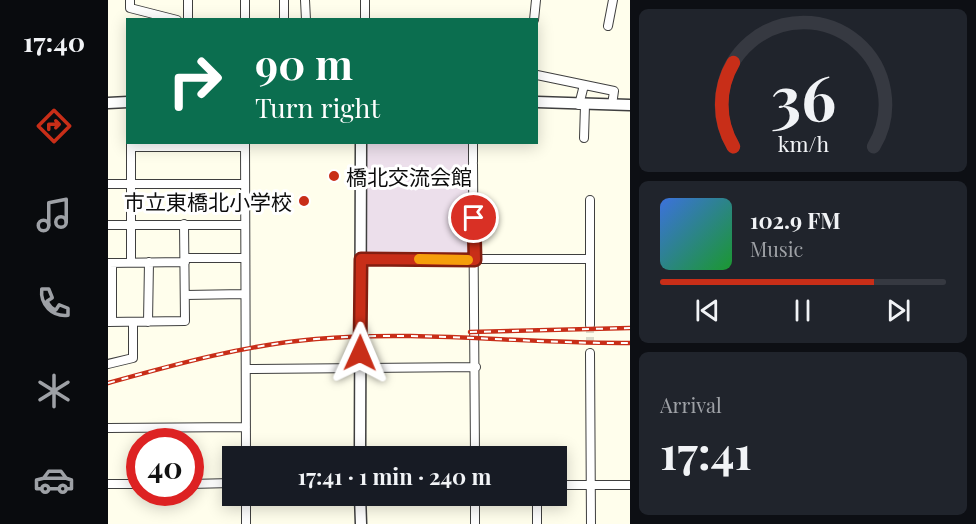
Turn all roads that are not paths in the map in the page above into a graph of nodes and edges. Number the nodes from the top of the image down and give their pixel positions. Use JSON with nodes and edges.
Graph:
{"nodes":[{"id":1,"x":130,"y":0,"type":"edge"},
{"id":2,"x":188,"y":0,"type":"edge"},
{"id":3,"x":245,"y":0,"type":"edge"},
{"id":4,"x":284,"y":0,"type":"edge"},
{"id":5,"x":306,"y":0,"type":"edge"},
{"id":6,"x":365,"y":0,"type":"edge"},
{"id":7,"x":536,"y":0,"type":"edge"},
{"id":8,"x":613,"y":0,"type":"edge"},
{"id":9,"x":143,"y":16,"type":"edge"},
{"id":10,"x":160,"y":18,"type":"edge"},
{"id":11,"x":188,"y":18,"type":"edge"},
{"id":12,"x":245,"y":18,"type":"edge"},
{"id":13,"x":284,"y":18,"type":"edge"},
{"id":14,"x":306,"y":18,"type":"edge"},
{"id":15,"x":365,"y":18,"type":"edge"},
{"id":16,"x":534,"y":18,"type":"edge"},
{"id":17,"x":608,"y":26,"type":"dead end"},
{"id":18,"x":538,"y":75,"type":"edge"},
{"id":19,"x":584,"y":85,"type":"junction"},
{"id":20,"x":108,"y":102,"type":"edge"},
{"id":21,"x":126,"y":102,"type":"edge"},
{"id":22,"x":538,"y":102,"type":"edge"},
{"id":23,"x":582,"y":105,"type":"junction"},
{"id":24,"x":612,"y":105,"type":"junction"},
{"id":25,"x":630,"y":105,"type":"edge"},
{"id":26,"x":584,"y":138,"type":"dead end"},
{"id":27,"x":362,"y":144,"type":"edge"},
{"id":28,"x":473,"y":144,"type":"edge"},
{"id":29,"x":131,"y":145,"type":"edge"},
{"id":30,"x":245,"y":145,"type":"edge"},
{"id":31,"x":108,"y":184,"type":"edge"},
{"id":32,"x":130,"y":184,"type":"junction"},
{"id":33,"x":245,"y":184,"type":"junction"},
{"id":34,"x":590,"y":200,"type":"dead end"},
{"id":35,"x":184,"y":224,"type":"junction"},
{"id":36,"x":108,"y":225,"type":"edge"},
{"id":37,"x":131,"y":225,"type":"junction"},
{"id":38,"x":245,"y":225,"type":"junction"},
{"id":39,"x":245,"y":258,"type":"junction"},
{"id":40,"x":361,"y":259,"type":"junction"},
{"id":41,"x":590,"y":259,"type":"junction"},
{"id":42,"x":185,"y":260,"type":"junction"},
{"id":43,"x":475,"y":260,"type":"junction"},
{"id":44,"x":131,"y":262,"type":"junction"},
{"id":45,"x":149,"y":262,"type":"junction"},
{"id":46,"x":110,"y":263,"type":"edge"},
{"id":47,"x":245,"y":294,"type":"junction"},
{"id":48,"x":185,"y":295,"type":"junction"},
{"id":49,"x":110,"y":322,"type":"edge"},
{"id":50,"x":133,"y":322,"type":"junction"},
{"id":51,"x":148,"y":322,"type":"junction"},
{"id":52,"x":590,"y":325,"type":"tunnel mouth"},
{"id":53,"x":590,"y":353,"type":"tunnel mouth"},
{"id":54,"x":108,"y":364,"type":"edge"},
{"id":55,"x":476,"y":367,"type":"junction"},
{"id":56,"x":246,"y":369,"type":"junction"},
{"id":57,"x":360,"y":369,"type":"junction"},
{"id":58,"x":246,"y":427,"type":"junction"},
{"id":59,"x":108,"y":428,"type":"edge"},
{"id":60,"x":246,"y":446,"type":"edge"},
{"id":61,"x":360,"y":446,"type":"edge"},
{"id":62,"x":475,"y":446,"type":"edge"},
{"id":63,"x":222,"y":483,"type":"edge"},
{"id":64,"x":108,"y":484,"type":"edge"},
{"id":65,"x":126,"y":484,"type":"edge"},
{"id":66,"x":204,"y":484,"type":"edge"},
{"id":67,"x":567,"y":485,"type":"edge"},
{"id":68,"x":591,"y":485,"type":"junction"},
{"id":69,"x":630,"y":485,"type":"edge"},
{"id":70,"x":246,"y":506,"type":"edge"},
{"id":71,"x":360,"y":506,"type":"edge"},
{"id":72,"x":475,"y":506,"type":"edge"},
{"id":73,"x":537,"y":506,"type":"edge"},
{"id":74,"x":246,"y":524,"type":"edge"},
{"id":75,"x":361,"y":524,"type":"edge"},
{"id":76,"x":475,"y":524,"type":"edge"},
{"id":77,"x":537,"y":524,"type":"edge"},
{"id":78,"x":591,"y":524,"type":"edge"}],
"edges":[{"from":1,"to":9,"type":"street"},
{"from":2,"to":11,"type":"street"},
{"from":3,"to":12,"type":"street"},
{"from":4,"to":13,"type":"street"},
{"from":5,"to":14,"type":"street"},
{"from":6,"to":15,"type":"street"},
{"from":7,"to":16,"type":"street"},
{"from":8,"to":17,"type":"street"},
{"from":9,"to":10,"type":"street"},
{"from":18,"to":19,"type":"street"},
{"from":19,"to":23,"type":"street"},
{"from":19,"to":24,"type":"street"},
{"from":20,"to":21,"type":"street"},
{"from":22,"to":23,"type":"street"},
{"from":23,"to":24,"type":"street"},
{"from":23,"to":26,"type":"street"},
{"from":24,"to":25,"type":"street"},
{"from":27,"to":40,"type":"street"},
{"from":28,"to":43,"type":"street"},
{"from":29,"to":30,"type":"street"},
{"from":29,"to":32,"type":"street"},
{"from":30,"to":33,"type":"street"},
{"from":31,"to":32,"type":"street"},
{"from":32,"to":33,"type":"street"},
{"from":32,"to":37,"type":"street"},
{"from":33,"to":38,"type":"street"},
{"from":34,"to":41,"type":"street"},
{"from":35,"to":37,"type":"street"},
{"from":35,"to":38,"type":"street"},
{"from":35,"to":42,"type":"street"},
{"from":36,"to":37,"type":"street"},
{"from":37,"to":44,"type":"street"},
{"from":38,"to":39,"type":"street"},
{"from":39,"to":42,"type":"street"},
{"from":39,"to":47,"type":"street"},
{"from":40,"to":43,"type":"street"},
{"from":40,"to":57,"type":"street"},
{"from":41,"to":43,"type":"street"},
{"from":41,"to":52,"type":"street"},
{"from":42,"to":45,"type":"street"},
{"from":42,"to":48,"type":"street"},
{"from":43,"to":55,"type":"street"},
{"from":44,"to":45,"type":"street"},
{"from":44,"to":46,"type":"street"},
{"from":45,"to":51,"type":"street"},
{"from":46,"to":49,"type":"street"},
{"from":47,"to":48,"type":"street"},
{"from":47,"to":56,"type":"street"},
{"from":48,"to":51,"type":"street"},
{"from":49,"to":50,"type":"street"},
{"from":50,"to":51,"type":"street"},
{"from":50,"to":54,"type":"street"},
{"from":53,"to":68,"type":"street"},
{"from":55,"to":57,"type":"street"},
{"from":55,"to":62,"type":"street"},
{"from":56,"to":57,"type":"street"},
{"from":56,"to":58,"type":"street"},
{"from":57,"to":61,"type":"street"},
{"from":58,"to":59,"type":"street"},
{"from":58,"to":60,"type":"street"},
{"from":63,"to":66,"type":"street"},
{"from":64,"to":65,"type":"street"},
{"from":67,"to":68,"type":"street"},
{"from":68,"to":69,"type":"street"},
{"from":68,"to":78,"type":"street"},
{"from":70,"to":74,"type":"street"},
{"from":71,"to":75,"type":"street"},
{"from":72,"to":76,"type":"street"},
{"from":73,"to":77,"type":"street"}]}
